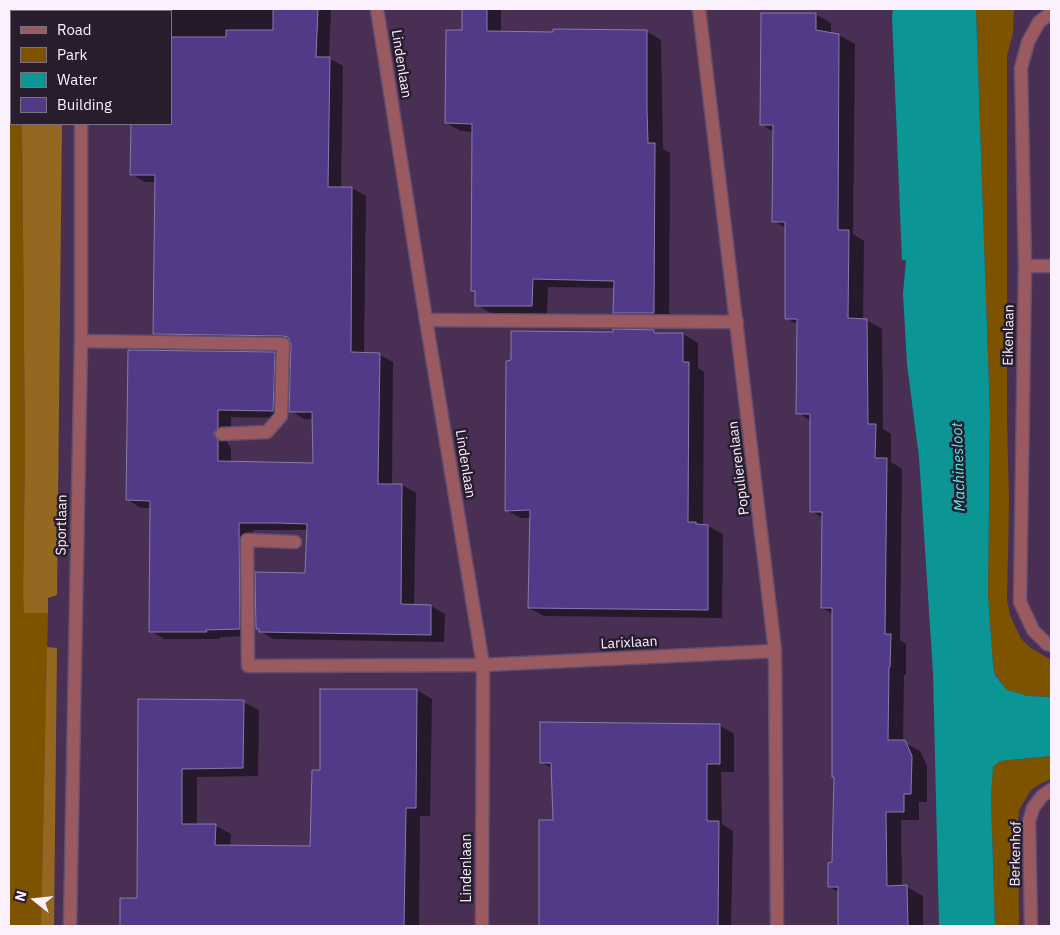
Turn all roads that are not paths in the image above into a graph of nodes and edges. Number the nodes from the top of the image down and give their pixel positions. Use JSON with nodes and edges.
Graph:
{"nodes":[{"id":1,"x":378,"y":9,"type":"edge"},
{"id":2,"x":700,"y":9,"type":"edge"},
{"id":3,"x":1051,"y":13,"type":"edge"},
{"id":4,"x":81,"y":125,"type":"edge"},
{"id":5,"x":1025,"y":266,"type":"junction"},
{"id":6,"x":1051,"y":266,"type":"edge"},
{"id":7,"x":426,"y":320,"type":"junction"},
{"id":8,"x":737,"y":322,"type":"junction"},
{"id":9,"x":81,"y":341,"type":"junction"},
{"id":10,"x":222,"y":434,"type":"dead end"},
{"id":11,"x":295,"y":542,"type":"dead end"},
{"id":12,"x":1049,"y":645,"type":"edge"},
{"id":13,"x":775,"y":651,"type":"junction"},
{"id":14,"x":483,"y":665,"type":"junction"},
{"id":15,"x":1051,"y":790,"type":"edge"},
{"id":16,"x":70,"y":926,"type":"edge"},
{"id":17,"x":482,"y":926,"type":"edge"},
{"id":18,"x":778,"y":926,"type":"edge"},
{"id":19,"x":1031,"y":926,"type":"edge"}],
"edges":[{"from":1,"to":7,"type":"street","name":"Lindenlaan"},
{"from":2,"to":8,"type":"street","name":"Populierenlaan"},
{"from":3,"to":5,"type":"street","name":"Eikenlaan"},
{"from":4,"to":9,"type":"street","name":"Sportlaan"},
{"from":5,"to":6,"type":"street"},
{"from":5,"to":12,"type":"street","name":"Eikenlaan"},
{"from":7,"to":8,"type":"street"},
{"from":7,"to":14,"type":"street","name":"Lindenlaan"},
{"from":8,"to":13,"type":"street","name":"Populierenlaan"},
{"from":9,"to":10,"type":"street"},
{"from":9,"to":16,"type":"street","name":"Sportlaan"},
{"from":11,"to":14,"type":"street","name":"Larixlaan"},
{"from":13,"to":14,"type":"street","name":"Larixlaan"},
{"from":13,"to":18,"type":"street","name":"Populierenlaan"},
{"from":14,"to":17,"type":"street","name":"Lindenlaan"},
{"from":15,"to":19,"type":"street","name":"Berkenhof"}]}
